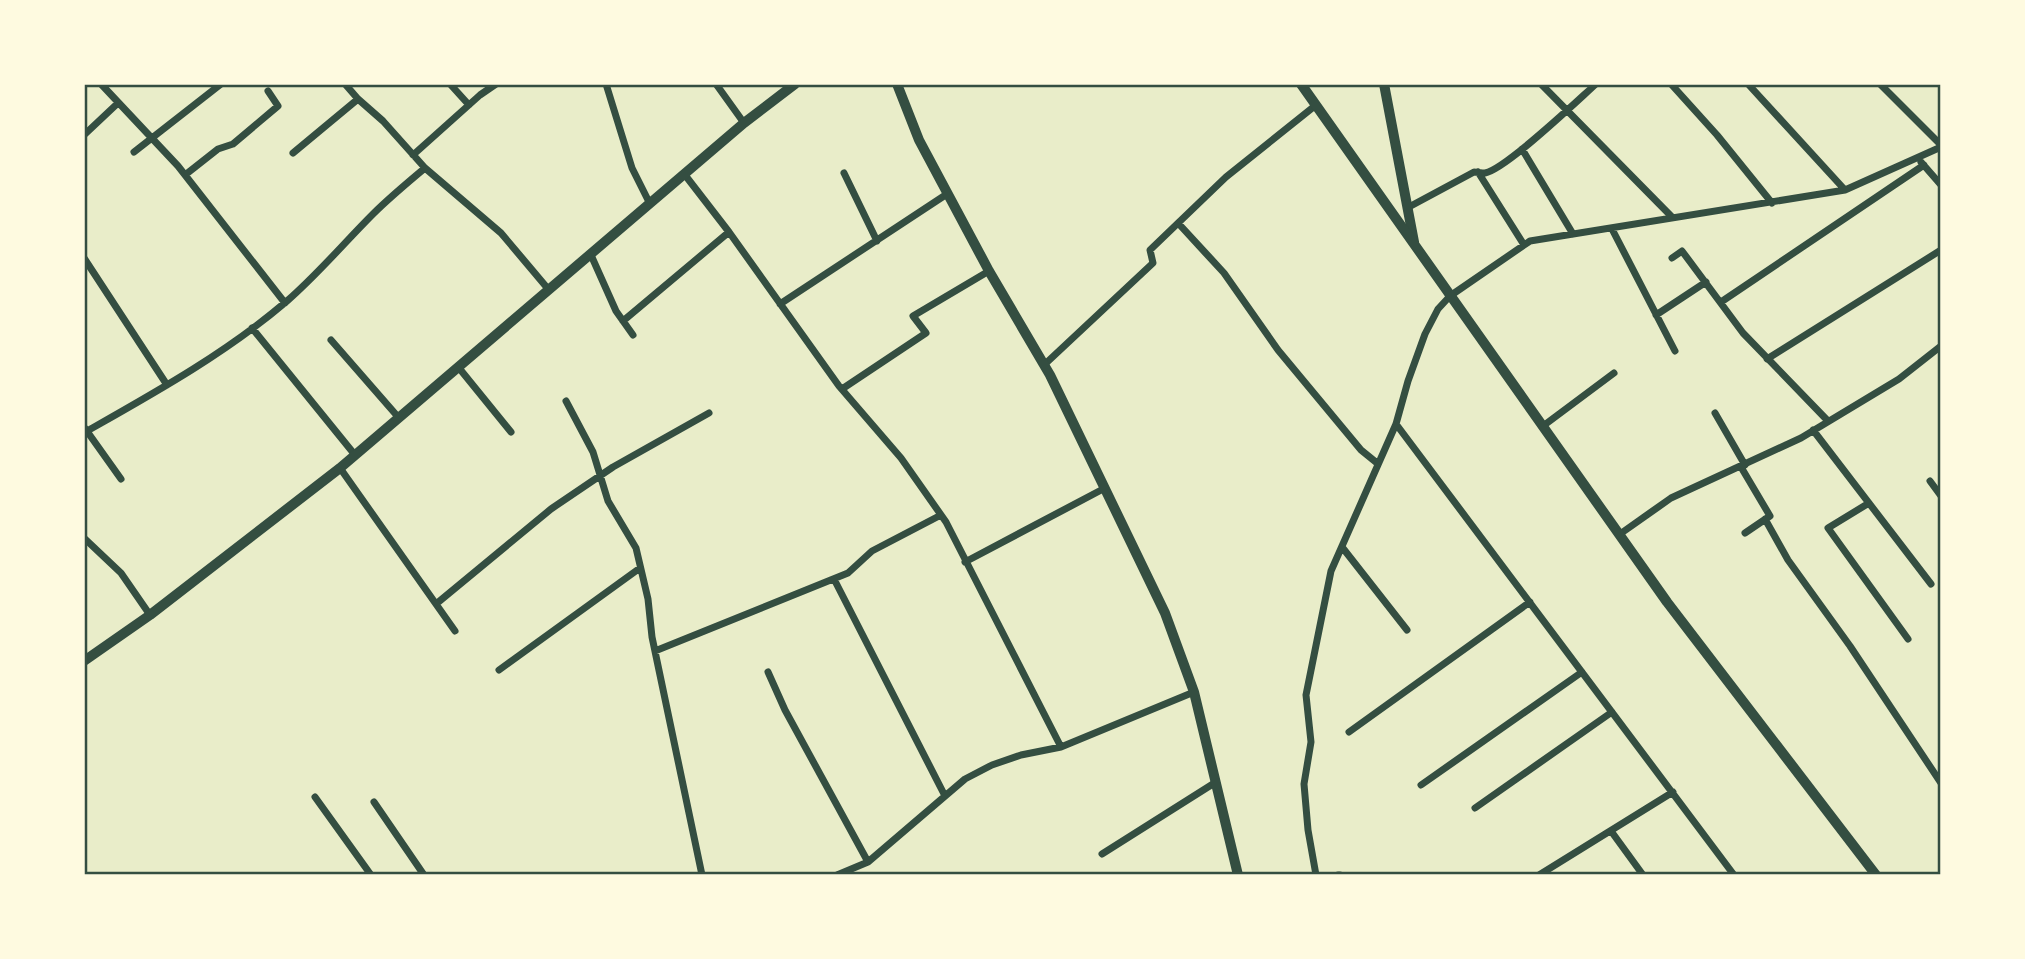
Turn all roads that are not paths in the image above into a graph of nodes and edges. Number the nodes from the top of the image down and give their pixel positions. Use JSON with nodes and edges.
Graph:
{"nodes":[{"id":1,"x":101,"y":84,"type":"edge"},
{"id":2,"x":221,"y":84,"type":"edge"},
{"id":3,"x":345,"y":84,"type":"edge"},
{"id":4,"x":450,"y":84,"type":"edge"},
{"id":5,"x":496,"y":84,"type":"edge"},
{"id":6,"x":606,"y":84,"type":"edge"},
{"id":7,"x":716,"y":84,"type":"edge"},
{"id":8,"x":795,"y":84,"type":"edge"},
{"id":9,"x":897,"y":84,"type":"edge"},
{"id":10,"x":1301,"y":84,"type":"edge"},
{"id":11,"x":1384,"y":84,"type":"edge"},
{"id":12,"x":1541,"y":84,"type":"edge"},
{"id":13,"x":1596,"y":84,"type":"edge"},
{"id":14,"x":1671,"y":84,"type":"edge"},
{"id":15,"x":1748,"y":84,"type":"edge"},
{"id":16,"x":1880,"y":84,"type":"edge"},
{"id":17,"x":268,"y":91,"type":"dead end"},
{"id":18,"x":358,"y":99,"type":"junction"},
{"id":19,"x":118,"y":103,"type":"junction"},
{"id":20,"x":469,"y":105,"type":"junction"},
{"id":21,"x":1316,"y":105,"type":"junction"},
{"id":22,"x":1566,"y":111,"type":"junction"},
{"id":23,"x":744,"y":123,"type":"junction"},
{"id":24,"x":84,"y":135,"type":"edge"},
{"id":25,"x":151,"y":138,"type":"junction"},
{"id":26,"x":1941,"y":146,"type":"edge"},
{"id":27,"x":1521,"y":149,"type":"junction"},
{"id":28,"x":134,"y":152,"type":"dead end"},
{"id":29,"x":293,"y":153,"type":"dead end"},
{"id":30,"x":413,"y":155,"type":"junction"},
{"id":31,"x":1918,"y":158,"type":"junction"},
{"id":32,"x":1924,"y":165,"type":"junction"},
{"id":33,"x":425,"y":168,"type":"junction"},
{"id":34,"x":844,"y":173,"type":"dead end"},
{"id":35,"x":1478,"y":173,"type":"junction"},
{"id":36,"x":185,"y":174,"type":"junction"},
{"id":37,"x":685,"y":175,"type":"junction"},
{"id":38,"x":1941,"y":185,"type":"edge"},
{"id":39,"x":1845,"y":190,"type":"junction"},
{"id":40,"x":947,"y":194,"type":"junction"},
{"id":41,"x":650,"y":204,"type":"junction"},
{"id":42,"x":1772,"y":204,"type":"junction"},
{"id":43,"x":1407,"y":208,"type":"junction"},
{"id":44,"x":1672,"y":217,"type":"junction"},
{"id":45,"x":1178,"y":223,"type":"junction"},
{"id":46,"x":1612,"y":229,"type":"junction"},
{"id":47,"x":729,"y":232,"type":"junction"},
{"id":48,"x":1573,"y":234,"type":"junction"},
{"id":49,"x":877,"y":241,"type":"junction"},
{"id":50,"x":1524,"y":245,"type":"junction"},
{"id":51,"x":1414,"y":246,"type":"junction"},
{"id":52,"x":1941,"y":250,"type":"edge"},
{"id":53,"x":591,"y":255,"type":"junction"},
{"id":54,"x":84,"y":258,"type":"edge"},
{"id":55,"x":1672,"y":258,"type":"dead end"},
{"id":56,"x":989,"y":271,"type":"junction"},
{"id":57,"x":1706,"y":282,"type":"junction"},
{"id":58,"x":549,"y":290,"type":"junction"},
{"id":59,"x":1450,"y":296,"type":"junction"},
{"id":60,"x":1721,"y":302,"type":"junction"},
{"id":61,"x":285,"y":303,"type":"junction"},
{"id":62,"x":780,"y":304,"type":"junction"},
{"id":63,"x":1656,"y":315,"type":"junction"},
{"id":64,"x":623,"y":321,"type":"junction"},
{"id":65,"x":252,"y":328,"type":"junction"},
{"id":66,"x":633,"y":335,"type":"dead end"},
{"id":67,"x":331,"y":340,"type":"dead end"},
{"id":68,"x":1941,"y":346,"type":"edge"},
{"id":69,"x":1675,"y":351,"type":"dead end"},
{"id":70,"x":1768,"y":359,"type":"junction"},
{"id":71,"x":1044,"y":365,"type":"junction"},
{"id":72,"x":459,"y":368,"type":"junction"},
{"id":73,"x":1614,"y":373,"type":"dead end"},
{"id":74,"x":167,"y":385,"type":"junction"},
{"id":75,"x":842,"y":389,"type":"junction"},
{"id":76,"x":566,"y":401,"type":"dead end"},
{"id":77,"x":709,"y":413,"type":"dead end"},
{"id":78,"x":1715,"y":413,"type":"dead end"},
{"id":79,"x":400,"y":418,"type":"junction"},
{"id":80,"x":1828,"y":421,"type":"junction"},
{"id":81,"x":1396,"y":424,"type":"junction"},
{"id":82,"x":1543,"y":426,"type":"junction"},
{"id":83,"x":85,"y":429,"type":"edge"},
{"id":84,"x":1813,"y":430,"type":"junction"},
{"id":85,"x":511,"y":432,"type":"dead end"},
{"id":86,"x":355,"y":456,"type":"junction"},
{"id":87,"x":1377,"y":463,"type":"junction"},
{"id":88,"x":1743,"y":466,"type":"junction"},
{"id":89,"x":340,"y":468,"type":"junction"},
{"id":90,"x":599,"y":476,"type":"junction"},
{"id":91,"x":121,"y":479,"type":"dead end"},
{"id":92,"x":1930,"y":481,"type":"dead end"},
{"id":93,"x":1105,"y":488,"type":"junction"},
{"id":94,"x":1941,"y":496,"type":"edge"},
{"id":95,"x":1869,"y":503,"type":"junction"},
{"id":96,"x":941,"y":515,"type":"junction"},
{"id":97,"x":1765,"y":519,"type":"junction"},
{"id":98,"x":1620,"y":534,"type":"junction"},
{"id":99,"x":1745,"y":534,"type":"dead end"},
{"id":100,"x":84,"y":538,"type":"edge"},
{"id":101,"x":1342,"y":547,"type":"junction"},
{"id":102,"x":965,"y":562,"type":"junction"},
{"id":103,"x":640,"y":568,"type":"junction"},
{"id":104,"x":834,"y":579,"type":"junction"},
{"id":105,"x":1931,"y":584,"type":"dead end"},
{"id":106,"x":1530,"y":602,"type":"junction"},
{"id":107,"x":436,"y":604,"type":"junction"},
{"id":108,"x":150,"y":615,"type":"junction"},
{"id":109,"x":1407,"y":630,"type":"dead end"},
{"id":110,"x":455,"y":631,"type":"dead end"},
{"id":111,"x":1909,"y":639,"type":"dead end"},
{"id":112,"x":655,"y":651,"type":"junction"},
{"id":113,"x":84,"y":661,"type":"edge"},
{"id":114,"x":499,"y":670,"type":"dead end"},
{"id":115,"x":768,"y":672,"type":"dead end"},
{"id":116,"x":1582,"y":672,"type":"junction"},
{"id":117,"x":1194,"y":692,"type":"junction"},
{"id":118,"x":1612,"y":712,"type":"junction"},
{"id":119,"x":1349,"y":732,"type":"dead end"},
{"id":120,"x":1061,"y":747,"type":"junction"},
{"id":121,"x":1216,"y":782,"type":"junction"},
{"id":122,"x":1941,"y":783,"type":"edge"},
{"id":123,"x":1421,"y":785,"type":"dead end"},
{"id":124,"x":1672,"y":792,"type":"junction"},
{"id":125,"x":945,"y":796,"type":"junction"},
{"id":126,"x":315,"y":797,"type":"dead end"},
{"id":127,"x":374,"y":802,"type":"dead end"},
{"id":128,"x":1475,"y":808,"type":"dead end"},
{"id":129,"x":1611,"y":831,"type":"junction"},
{"id":130,"x":1102,"y":854,"type":"dead end"},
{"id":131,"x":868,"y":862,"type":"junction"},
{"id":132,"x":371,"y":875,"type":"edge"},
{"id":133,"x":424,"y":875,"type":"edge"},
{"id":134,"x":702,"y":875,"type":"edge"},
{"id":135,"x":837,"y":875,"type":"edge"},
{"id":136,"x":1238,"y":875,"type":"edge"},
{"id":137,"x":1316,"y":875,"type":"edge"},
{"id":138,"x":1539,"y":875,"type":"edge"},
{"id":139,"x":1643,"y":875,"type":"edge"},
{"id":140,"x":1734,"y":875,"type":"edge"},
{"id":141,"x":1876,"y":875,"type":"edge"}],
"edges":[{"from":1,"to":19,"type":"street"},
{"from":2,"to":25,"type":"street"},
{"from":3,"to":18,"type":"street"},
{"from":4,"to":20,"type":"street"},
{"from":5,"to":20,"type":"street"},
{"from":6,"to":41,"type":"street"},
{"from":7,"to":23,"type":"street"},
{"from":8,"to":23,"type":"street"},
{"from":9,"to":40,"type":"street"},
{"from":10,"to":21,"type":"main road"},
{"from":11,"to":43,"type":"street"},
{"from":12,"to":22,"type":"street"},
{"from":13,"to":22,"type":"street"},
{"from":14,"to":42,"type":"street"},
{"from":15,"to":39,"type":"street"},
{"from":16,"to":26,"type":"street"},
{"from":17,"to":36,"type":"street"},
{"from":18,"to":29,"type":"street"},
{"from":18,"to":30,"type":"street"},
{"from":19,"to":24,"type":"street"},
{"from":19,"to":25,"type":"street"},
{"from":20,"to":30,"type":"street"},
{"from":21,"to":45,"type":"street"},
{"from":21,"to":51,"type":"main road"},
{"from":22,"to":27,"type":"street"},
{"from":22,"to":44,"type":"street"},
{"from":23,"to":37,"type":"street"},
{"from":25,"to":28,"type":"street"},
{"from":25,"to":36,"type":"street"},
{"from":26,"to":31,"type":"street"},
{"from":27,"to":35,"type":"street"},
{"from":27,"to":48,"type":"street"},
{"from":30,"to":33,"type":"street"},
{"from":31,"to":32,"type":"street"},
{"from":31,"to":39,"type":"street"},
{"from":32,"to":38,"type":"street"},
{"from":32,"to":60,"type":"street"},
{"from":33,"to":58,"type":"street"},
{"from":33,"to":61,"type":"street"},
{"from":34,"to":49,"type":"street"},
{"from":35,"to":43,"type":"street"},
{"from":35,"to":50,"type":"street"},
{"from":36,"to":61,"type":"street"},
{"from":37,"to":41,"type":"street"},
{"from":37,"to":47,"type":"street"},
{"from":39,"to":42,"type":"street"},
{"from":40,"to":49,"type":"street"},
{"from":40,"to":56,"type":"street"},
{"from":41,"to":53,"type":"street"},
{"from":42,"to":44,"type":"street"},
{"from":43,"to":51,"type":"street"},
{"from":44,"to":46,"type":"street"},
{"from":45,"to":71,"type":"street"},
{"from":45,"to":87,"type":"street"},
{"from":46,"to":48,"type":"street"},
{"from":46,"to":63,"type":"street"},
{"from":47,"to":62,"type":"street"},
{"from":47,"to":64,"type":"street"},
{"from":48,"to":50,"type":"street"},
{"from":49,"to":62,"type":"street"},
{"from":50,"to":59,"type":"street"},
{"from":51,"to":59,"type":"main road"},
{"from":52,"to":70,"type":"street"},
{"from":53,"to":58,"type":"street"},
{"from":53,"to":64,"type":"street"},
{"from":54,"to":74,"type":"street"},
{"from":55,"to":57,"type":"street"},
{"from":56,"to":71,"type":"street"},
{"from":56,"to":75,"type":"street"},
{"from":57,"to":60,"type":"street"},
{"from":57,"to":63,"type":"street"},
{"from":58,"to":72,"type":"street"},
{"from":59,"to":81,"type":"street"},
{"from":59,"to":82,"type":"main road"},
{"from":60,"to":70,"type":"street"},
{"from":61,"to":65,"type":"street"},
{"from":62,"to":75,"type":"street"},
{"from":63,"to":69,"type":"street"},
{"from":64,"to":66,"type":"street"},
{"from":65,"to":74,"type":"street"},
{"from":65,"to":86,"type":"street"},
{"from":67,"to":79,"type":"street"},
{"from":68,"to":80,"type":"street"},
{"from":70,"to":80,"type":"street"},
{"from":71,"to":93,"type":"street"},
{"from":72,"to":79,"type":"street"},
{"from":72,"to":85,"type":"street"},
{"from":73,"to":82,"type":"street"},
{"from":74,"to":83,"type":"street"},
{"from":75,"to":96,"type":"street"},
{"from":76,"to":90,"type":"street"},
{"from":77,"to":90,"type":"street"},
{"from":78,"to":88,"type":"street"},
{"from":79,"to":86,"type":"street"},
{"from":80,"to":84,"type":"street"},
{"from":81,"to":87,"type":"street"},
{"from":81,"to":106,"type":"street"},
{"from":82,"to":98,"type":"main road"},
{"from":83,"to":91,"type":"street"},
{"from":84,"to":88,"type":"street"},
{"from":84,"to":95,"type":"street"},
{"from":86,"to":89,"type":"street"},
{"from":87,"to":101,"type":"street"},
{"from":88,"to":97,"type":"street"},
{"from":88,"to":98,"type":"street"},
{"from":89,"to":107,"type":"street"},
{"from":89,"to":108,"type":"street"},
{"from":90,"to":103,"type":"street"},
{"from":90,"to":107,"type":"street"},
{"from":92,"to":94,"type":"street"},
{"from":93,"to":102,"type":"street"},
{"from":93,"to":117,"type":"street"},
{"from":95,"to":105,"type":"street"},
{"from":95,"to":111,"type":"street"},
{"from":96,"to":102,"type":"street"},
{"from":96,"to":104,"type":"street"},
{"from":97,"to":99,"type":"street"},
{"from":97,"to":122,"type":"street"},
{"from":98,"to":141,"type":"main road"},
{"from":100,"to":108,"type":"street"},
{"from":101,"to":109,"type":"street"},
{"from":101,"to":137,"type":"street"},
{"from":102,"to":120,"type":"street"},
{"from":103,"to":112,"type":"street"},
{"from":103,"to":114,"type":"street"},
{"from":104,"to":112,"type":"street"},
{"from":104,"to":125,"type":"street"},
{"from":106,"to":116,"type":"street"},
{"from":106,"to":119,"type":"street"},
{"from":107,"to":110,"type":"street"},
{"from":108,"to":113,"type":"street"},
{"from":112,"to":134,"type":"street"},
{"from":115,"to":131,"type":"street"},
{"from":116,"to":118,"type":"street"},
{"from":116,"to":123,"type":"street"},
{"from":117,"to":120,"type":"street"},
{"from":117,"to":121,"type":"street"},
{"from":118,"to":124,"type":"street"},
{"from":118,"to":128,"type":"street"},
{"from":120,"to":125,"type":"street"},
{"from":121,"to":130,"type":"street"},
{"from":121,"to":136,"type":"street"},
{"from":124,"to":129,"type":"street"},
{"from":124,"to":140,"type":"street"},
{"from":125,"to":131,"type":"street"},
{"from":126,"to":132,"type":"street"},
{"from":127,"to":133,"type":"street"},
{"from":129,"to":138,"type":"street"},
{"from":129,"to":139,"type":"street"},
{"from":131,"to":135,"type":"street"}]}
